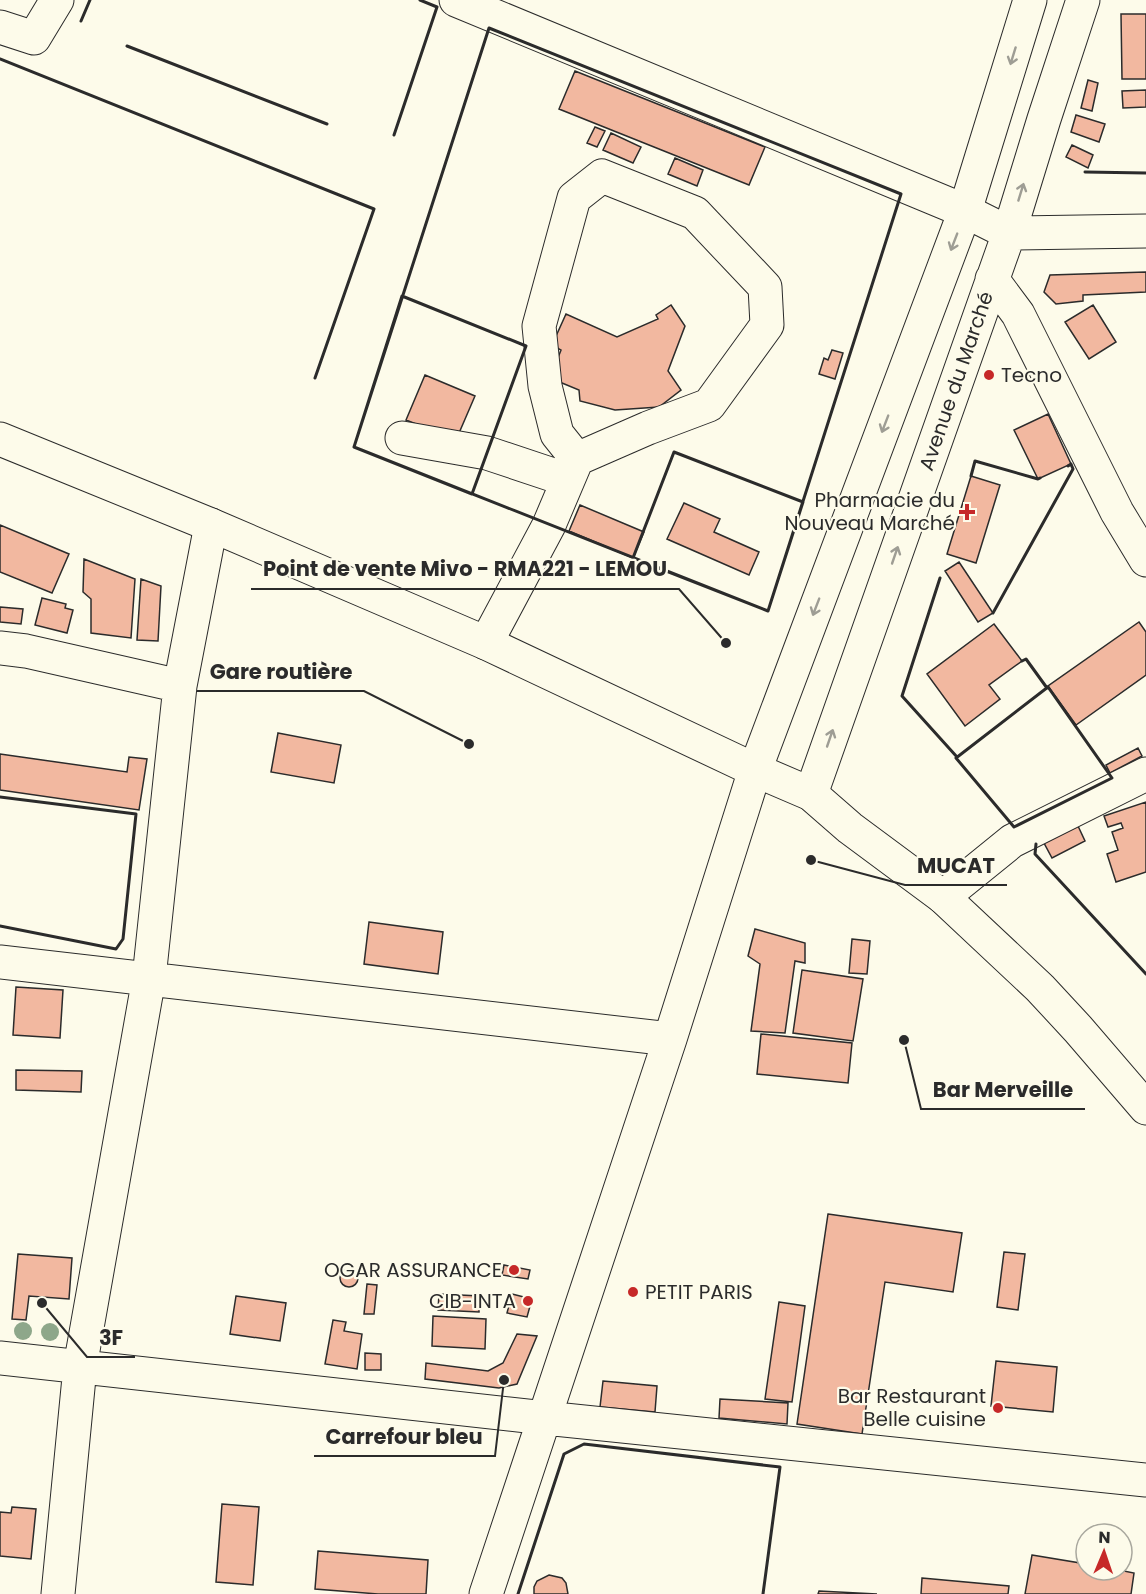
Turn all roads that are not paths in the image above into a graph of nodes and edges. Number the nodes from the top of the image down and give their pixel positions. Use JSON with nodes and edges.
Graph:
{"nodes":[{"id":1,"x":57,"y":0,"type":"edge"},
{"id":2,"x":456,"y":0,"type":"edge"},
{"id":3,"x":1030,"y":0,"type":"edge"},
{"id":4,"x":1083,"y":0,"type":"edge"},
{"id":5,"x":0,"y":27,"type":"edge"},
{"id":6,"x":965,"y":211,"type":"junction"},
{"id":7,"x":1146,"y":231,"type":"edge"},
{"id":8,"x":1009,"y":233,"type":"junction"},
{"id":9,"x":992,"y":279,"type":"junction"},
{"id":10,"x":402,"y":438,"type":"dead end"},
{"id":11,"x":0,"y":439,"type":"edge"},
{"id":12,"x":573,"y":470,"type":"junction"},
{"id":13,"x":211,"y":525,"type":"junction"},
{"id":14,"x":1146,"y":560,"type":"edge"},
{"id":15,"x":486,"y":643,"type":"junction"},
{"id":16,"x":0,"y":648,"type":"edge"},
{"id":17,"x":180,"y":686,"type":"junction"},
{"id":18,"x":755,"y":770,"type":"junction"},
{"id":19,"x":1146,"y":774,"type":"edge"},
{"id":20,"x":811,"y":794,"type":"junction"},
{"id":21,"x":943,"y":897,"type":"junction"},
{"id":22,"x":0,"y":962,"type":"edge"},
{"id":23,"x":148,"y":978,"type":"junction"},
{"id":24,"x":670,"y":1040,"type":"junction"},
{"id":25,"x":1146,"y":1108,"type":"edge"},
{"id":26,"x":0,"y":1358,"type":"edge"},
{"id":27,"x":80,"y":1367,"type":"junction"},
{"id":28,"x":545,"y":1418,"type":"junction"},
{"id":29,"x":1146,"y":1480,"type":"edge"},
{"id":30,"x":58,"y":1594,"type":"edge"},
{"id":31,"x":486,"y":1594,"type":"edge"}],
"edges":[{"from":1,"to":5,"type":"main road"},
{"from":2,"to":6,"type":"main road"},
{"from":3,"to":6,"type":"main road","one_way":true},
{"from":8,"to":4,"type":"main road","name":"Avenue du Marché","one_way":true},
{"from":6,"to":8,"type":"main road"},
{"from":6,"to":18,"type":"main road","one_way":true},
{"from":7,"to":8,"type":"main road"},
{"from":8,"to":9,"type":"main road","name":"Avenue du Marché"},
{"from":9,"to":14,"type":"main road"},
{"from":20,"to":9,"type":"main road","name":"Avenue du Marché","one_way":true},
{"from":10,"to":12,"type":"main road"},
{"from":11,"to":13,"type":"main road"},
{"from":12,"to":12,"type":"main road"},
{"from":12,"to":15,"type":"main road"},
{"from":13,"to":15,"type":"main road"},
{"from":13,"to":17,"type":"main road"},
{"from":15,"to":18,"type":"main road"},
{"from":16,"to":17,"type":"main road"},
{"from":17,"to":23,"type":"main road"},
{"from":18,"to":20,"type":"main road"},
{"from":18,"to":24,"type":"main road"},
{"from":19,"to":21,"type":"main road"},
{"from":20,"to":21,"type":"main road"},
{"from":21,"to":25,"type":"main road"},
{"from":22,"to":23,"type":"main road"},
{"from":23,"to":24,"type":"main road"},
{"from":23,"to":27,"type":"main road"},
{"from":24,"to":28,"type":"main road"},
{"from":26,"to":27,"type":"main road"},
{"from":27,"to":28,"type":"main road"},
{"from":27,"to":30,"type":"main road"},
{"from":28,"to":29,"type":"main road"},
{"from":28,"to":31,"type":"main road"}]}
